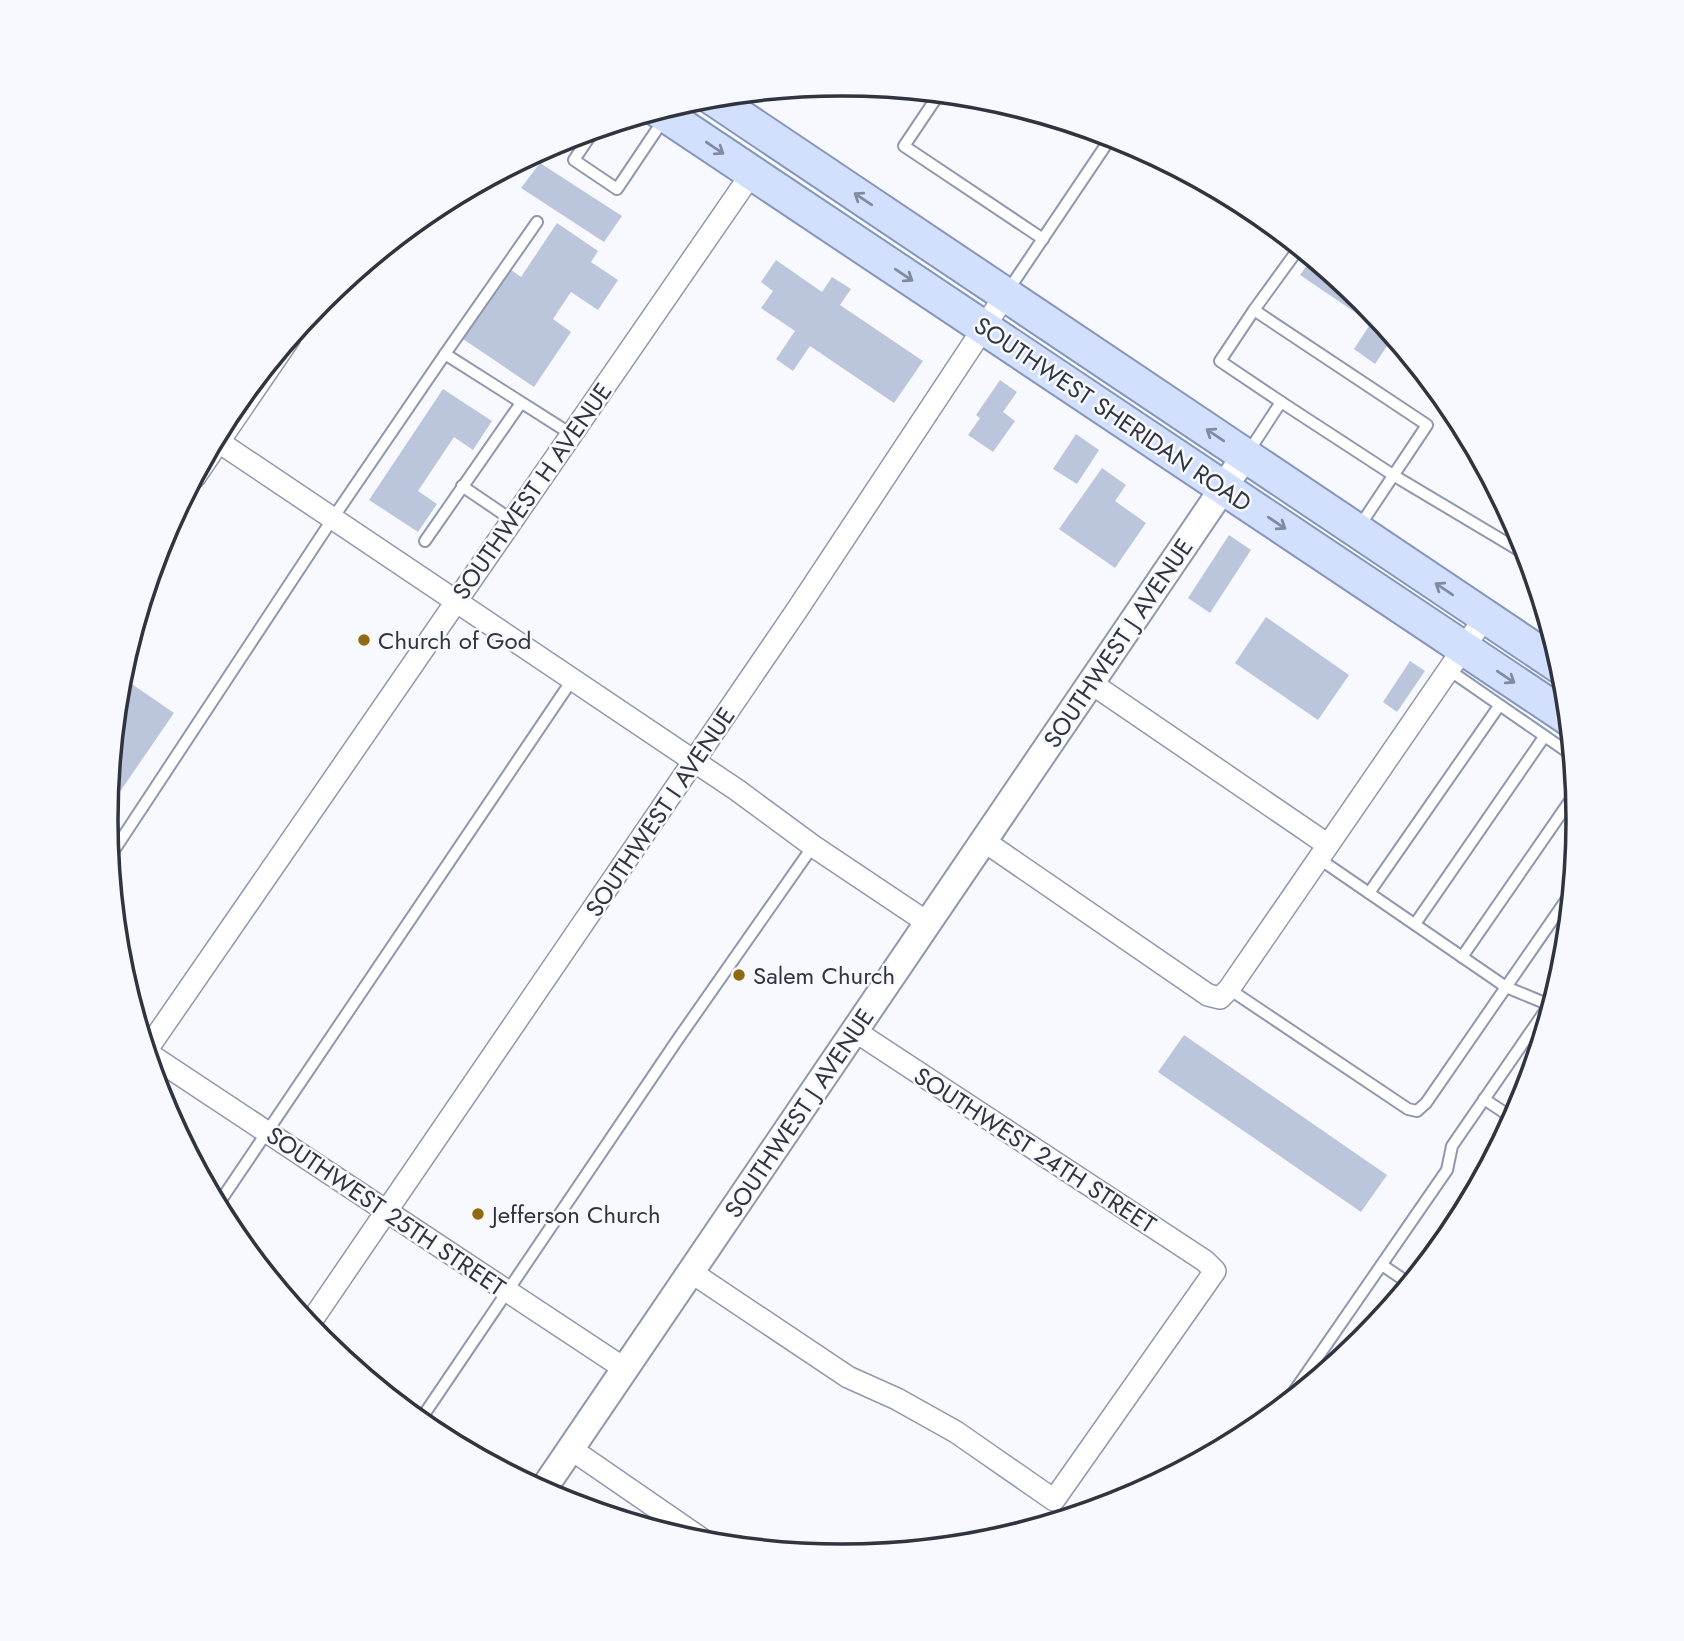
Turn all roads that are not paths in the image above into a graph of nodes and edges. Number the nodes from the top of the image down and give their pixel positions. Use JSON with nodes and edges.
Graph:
{"nodes":[{"id":1,"x":933,"y":102,"type":"edge"},
{"id":2,"x":730,"y":105,"type":"edge"},
{"id":3,"x":669,"y":118,"type":"edge"},
{"id":4,"x":658,"y":120,"type":"edge"},
{"id":5,"x":585,"y":144,"type":"edge"},
{"id":6,"x":1105,"y":146,"type":"edge"},
{"id":7,"x":752,"y":173,"type":"junction"},
{"id":8,"x":537,"y":222,"type":"dead end"},
{"id":9,"x":1043,"y":239,"type":"junction"},
{"id":10,"x":1294,"y":255,"type":"edge"},
{"id":11,"x":1006,"y":294,"type":"junction"},
{"id":12,"x":1254,"y":310,"type":"junction"},
{"id":13,"x":983,"y":328,"type":"junction"},
{"id":14,"x":445,"y":354,"type":"junction"},
{"id":15,"x":1281,"y":402,"type":"junction"},
{"id":16,"x":521,"y":403,"type":"junction"},
{"id":17,"x":571,"y":434,"type":"junction"},
{"id":18,"x":223,"y":445,"type":"edge"},
{"id":19,"x":1245,"y":456,"type":"junction"},
{"id":20,"x":1393,"y":475,"type":"junction"},
{"id":21,"x":462,"y":486,"type":"junction"},
{"id":22,"x":1223,"y":488,"type":"junction"},
{"id":23,"x":333,"y":518,"type":"junction"},
{"id":24,"x":512,"y":520,"type":"junction"},
{"id":25,"x":1357,"y":530,"type":"junction"},
{"id":26,"x":425,"y":541,"type":"dead end"},
{"id":27,"x":1512,"y":546,"type":"edge"},
{"id":28,"x":456,"y":601,"type":"junction"},
{"id":29,"x":1485,"y":617,"type":"junction"},
{"id":30,"x":1548,"y":658,"type":"edge"},
{"id":31,"x":1456,"y":659,"type":"junction"},
{"id":32,"x":572,"y":680,"type":"junction"},
{"id":33,"x":1091,"y":683,"type":"junction"},
{"id":34,"x":1499,"y":706,"type":"junction"},
{"id":35,"x":1556,"y":727,"type":"edge"},
{"id":36,"x":694,"y":762,"type":"junction"},
{"id":37,"x":1566,"y":807,"type":"edge"},
{"id":38,"x":984,"y":841,"type":"junction"},
{"id":39,"x":118,"y":844,"type":"edge"},
{"id":40,"x":813,"y":846,"type":"junction"},
{"id":41,"x":1323,"y":851,"type":"junction"},
{"id":42,"x":1369,"y":893,"type":"junction"},
{"id":43,"x":1561,"y":908,"type":"edge"},
{"id":44,"x":928,"y":923,"type":"junction"},
{"id":45,"x":1415,"y":924,"type":"junction"},
{"id":46,"x":1462,"y":957,"type":"junction"},
{"id":47,"x":1506,"y":987,"type":"junction"},
{"id":48,"x":1229,"y":989,"type":"junction"},
{"id":49,"x":1544,"y":1000,"type":"edge"},
{"id":50,"x":1537,"y":1024,"type":"edge"},
{"id":51,"x":855,"y":1031,"type":"junction"},
{"id":52,"x":152,"y":1042,"type":"edge"},
{"id":53,"x":158,"y":1059,"type":"edge"},
{"id":54,"x":1484,"y":1099,"type":"junction"},
{"id":55,"x":1505,"y":1113,"type":"edge"},
{"id":56,"x":267,"y":1132,"type":"junction"},
{"id":57,"x":223,"y":1196,"type":"edge"},
{"id":58,"x":387,"y":1211,"type":"junction"},
{"id":59,"x":1382,"y":1265,"type":"junction"},
{"id":60,"x":691,"y":1272,"type":"junction"},
{"id":61,"x":1402,"y":1279,"type":"edge"},
{"id":62,"x":507,"y":1291,"type":"junction"},
{"id":63,"x":315,"y":1317,"type":"edge"},
{"id":64,"x":625,"y":1369,"type":"junction"},
{"id":65,"x":1303,"y":1379,"type":"edge"},
{"id":66,"x":425,"y":1413,"type":"edge"},
{"id":67,"x":571,"y":1449,"type":"junction"},
{"id":68,"x":548,"y":1482,"type":"edge"},
{"id":69,"x":684,"y":1527,"type":"edge"}],
"edges":[{"from":1,"to":9,"type":"lane"},
{"from":11,"to":2,"type":"main road","name":"SOUTHWEST SHERIDAN ROAD","one_way":true},
{"from":3,"to":7,"type":"main road","name":"SOUTHWEST SHERIDAN ROAD","one_way":true},
{"from":4,"to":5,"type":"lane"},
{"from":6,"to":9,"type":"lane"},
{"from":7,"to":13,"type":"main road","name":"SOUTHWEST SHERIDAN ROAD","one_way":true},
{"from":7,"to":17,"type":"street","name":"SOUTHWEST H AVENUE"},
{"from":8,"to":14,"type":"lane"},
{"from":9,"to":11,"type":"lane"},
{"from":10,"to":12,"type":"lane"},
{"from":11,"to":13,"type":"street","name":"SOUTHWEST I AVENUE"},
{"from":19,"to":11,"type":"main road","name":"SOUTHWEST SHERIDAN ROAD","one_way":true},
{"from":12,"to":15,"type":"lane"},
{"from":12,"to":20,"type":"lane"},
{"from":13,"to":22,"type":"main road","name":"SOUTHWEST SHERIDAN ROAD"},
{"from":13,"to":36,"type":"street","name":"SOUTHWEST I AVENUE"},
{"from":14,"to":16,"type":"lane"},
{"from":14,"to":23,"type":"lane"},
{"from":15,"to":19,"type":"lane"},
{"from":15,"to":20,"type":"lane"},
{"from":16,"to":17,"type":"lane"},
{"from":16,"to":21,"type":"lane"},
{"from":17,"to":24,"type":"street","name":"SOUTHWEST H AVENUE"},
{"from":18,"to":23,"type":"street"},
{"from":19,"to":22,"type":"street","name":"SOUTHWEST J AVENUE"},
{"from":19,"to":25,"type":"main road","name":"SOUTHWEST SHERIDAN ROAD"},
{"from":20,"to":25,"type":"lane"},
{"from":20,"to":27,"type":"lane"},
{"from":21,"to":24,"type":"lane"},
{"from":21,"to":26,"type":"lane"},
{"from":22,"to":31,"type":"main road","name":"SOUTHWEST SHERIDAN ROAD","one_way":true},
{"from":22,"to":33,"type":"street","name":"SOUTHWEST J AVENUE"},
{"from":23,"to":28,"type":"street"},
{"from":23,"to":39,"type":"lane"},
{"from":24,"to":28,"type":"street","name":"SOUTHWEST H AVENUE"},
{"from":29,"to":25,"type":"main road","name":"SOUTHWEST SHERIDAN ROAD","one_way":true},
{"from":28,"to":32,"type":"street"},
{"from":28,"to":52,"type":"street","name":"SOUTHWEST H AVENUE"},
{"from":29,"to":30,"type":"main road","name":"SOUTHWEST SHERIDAN ROAD"},
{"from":29,"to":31,"type":"street"},
{"from":31,"to":34,"type":"lane"},
{"from":31,"to":35,"type":"main road","name":"SOUTHWEST SHERIDAN ROAD","one_way":true},
{"from":31,"to":41,"type":"street"},
{"from":32,"to":36,"type":"street"},
{"from":32,"to":56,"type":"lane"},
{"from":33,"to":38,"type":"street","name":"SOUTHWEST J AVENUE"},
{"from":33,"to":41,"type":"street"},
{"from":34,"to":35,"type":"lane"},
{"from":34,"to":42,"type":"lane"},
{"from":35,"to":45,"type":"lane"},
{"from":36,"to":40,"type":"street"},
{"from":36,"to":58,"type":"street","name":"SOUTHWEST I AVENUE"},
{"from":37,"to":46,"type":"lane"},
{"from":38,"to":44,"type":"street","name":"SOUTHWEST J AVENUE"},
{"from":38,"to":48,"type":"street"},
{"from":40,"to":44,"type":"street"},
{"from":40,"to":62,"type":"lane"},
{"from":41,"to":42,"type":"lane"},
{"from":41,"to":48,"type":"street"},
{"from":42,"to":45,"type":"lane"},
{"from":43,"to":47,"type":"lane"},
{"from":44,"to":51,"type":"street","name":"SOUTHWEST J AVENUE"},
{"from":45,"to":46,"type":"lane"},
{"from":46,"to":47,"type":"lane"},
{"from":47,"to":48,"type":"lane"},
{"from":47,"to":49,"type":"lane"},
{"from":50,"to":54,"type":"lane"},
{"from":51,"to":60,"type":"street","name":"SOUTHWEST J AVENUE"},
{"from":51,"to":60,"type":"street","name":"SOUTHWEST 24TH STREET"},
{"from":53,"to":56,"type":"street","name":"SOUTHWEST 25TH STREET"},
{"from":54,"to":55,"type":"lane"},
{"from":54,"to":59,"type":"lane"},
{"from":56,"to":57,"type":"lane"},
{"from":56,"to":58,"type":"street","name":"SOUTHWEST 25TH STREET"},
{"from":58,"to":62,"type":"street","name":"SOUTHWEST 25TH STREET"},
{"from":58,"to":63,"type":"street","name":"SOUTHWEST I AVENUE"},
{"from":59,"to":61,"type":"lane"},
{"from":59,"to":65,"type":"lane"},
{"from":60,"to":64,"type":"street","name":"SOUTHWEST J AVENUE"},
{"from":62,"to":64,"type":"street","name":"SOUTHWEST 25TH STREET"},
{"from":62,"to":66,"type":"lane"},
{"from":64,"to":67,"type":"street","name":"SOUTHWEST J AVENUE"},
{"from":67,"to":68,"type":"street","name":"SOUTHWEST J AVENUE"},
{"from":67,"to":69,"type":"street"}]}
